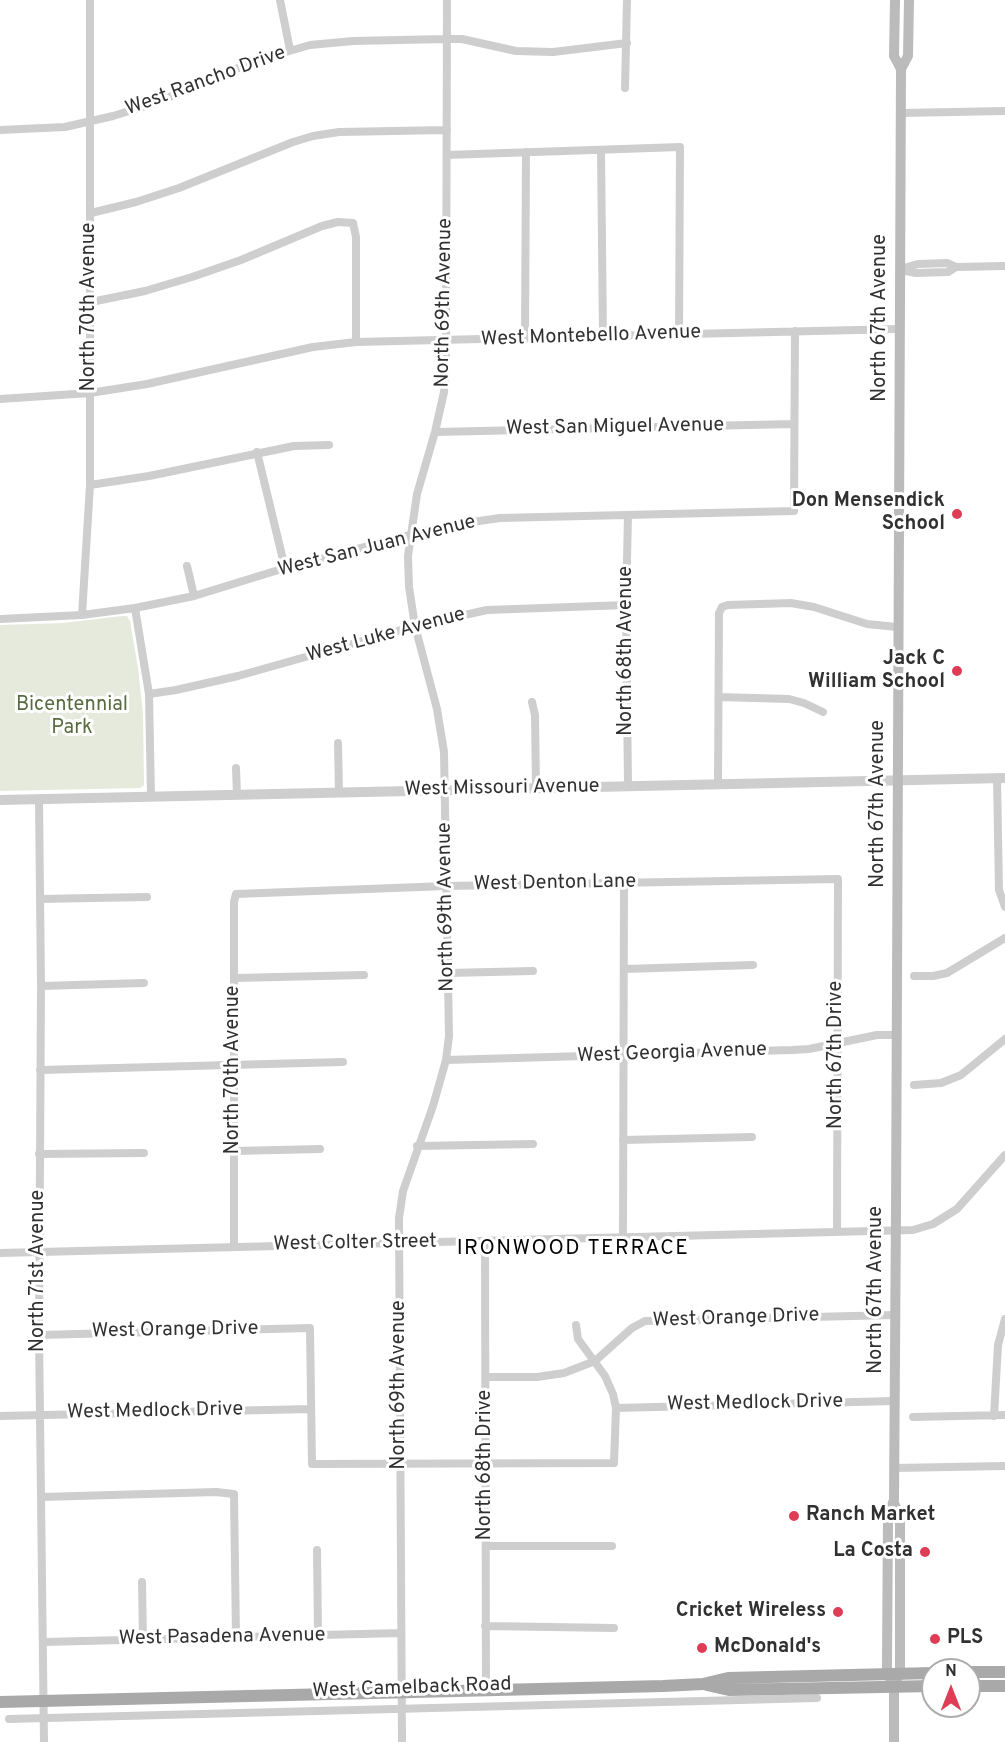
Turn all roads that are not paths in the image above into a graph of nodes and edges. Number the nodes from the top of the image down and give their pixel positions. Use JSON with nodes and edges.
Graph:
{"nodes":[{"id":1,"x":90,"y":0,"type":"edge"},
{"id":2,"x":280,"y":0,"type":"edge"},
{"id":3,"x":447,"y":0,"type":"edge"},
{"id":4,"x":627,"y":0,"type":"edge"},
{"id":5,"x":895,"y":0,"type":"edge"},
{"id":6,"x":909,"y":0,"type":"edge"},
{"id":7,"x":446,"y":39,"type":"junction"},
{"id":8,"x":627,"y":43,"type":"junction"},
{"id":9,"x":290,"y":50,"type":"junction"},
{"id":10,"x":901,"y":69,"type":"junction"},
{"id":11,"x":625,"y":88,"type":"dead end"},
{"id":12,"x":1005,"y":111,"type":"edge"},
{"id":13,"x":900,"y":113,"type":"junction"},
{"id":14,"x":90,"y":121,"type":"junction"},
{"id":15,"x":0,"y":130,"type":"edge"},
{"id":16,"x":447,"y":130,"type":"junction"},
{"id":17,"x":601,"y":150,"type":"junction"},
{"id":18,"x":526,"y":152,"type":"junction"},
{"id":19,"x":447,"y":154,"type":"junction"},
{"id":20,"x":91,"y":213,"type":"junction"},
{"id":21,"x":1005,"y":266,"type":"edge"},
{"id":22,"x":900,"y":269,"type":"junction"},
{"id":23,"x":91,"y":302,"type":"junction"},
{"id":24,"x":899,"y":329,"type":"junction"},
{"id":25,"x":795,"y":332,"type":"junction"},
{"id":26,"x":679,"y":335,"type":"junction"},
{"id":27,"x":603,"y":337,"type":"junction"},
{"id":28,"x":525,"y":339,"type":"junction"},
{"id":29,"x":447,"y":341,"type":"junction"},
{"id":30,"x":356,"y":342,"type":"junction"},
{"id":31,"x":90,"y":393,"type":"junction"},
{"id":32,"x":0,"y":399,"type":"edge"},
{"id":33,"x":794,"y":424,"type":"junction"},
{"id":34,"x":435,"y":432,"type":"junction"},
{"id":35,"x":329,"y":445,"type":"dead end"},
{"id":36,"x":257,"y":452,"type":"junction"},
{"id":37,"x":90,"y":485,"type":"junction"},
{"id":38,"x":628,"y":515,"type":"junction"},
{"id":39,"x":410,"y":536,"type":"junction"},
{"id":40,"x":187,"y":566,"type":"dead end"},
{"id":41,"x":285,"y":568,"type":"junction"},
{"id":42,"x":194,"y":597,"type":"junction"},
{"id":43,"x":626,"y":605,"type":"junction"},
{"id":44,"x":135,"y":608,"type":"junction"},
{"id":45,"x":82,"y":615,"type":"junction"},
{"id":46,"x":0,"y":619,"type":"edge"},
{"id":47,"x":415,"y":626,"type":"junction"},
{"id":48,"x":897,"y":627,"type":"junction"},
{"id":49,"x":149,"y":694,"type":"junction"},
{"id":50,"x":718,"y":697,"type":"junction"},
{"id":51,"x":532,"y":702,"type":"dead end"},
{"id":52,"x":823,"y":712,"type":"dead end"},
{"id":53,"x":338,"y":743,"type":"dead end"},
{"id":54,"x":236,"y":768,"type":"dead end"},
{"id":55,"x":1001,"y":778,"type":"edge"},
{"id":56,"x":897,"y":780,"type":"junction"},
{"id":57,"x":718,"y":784,"type":"junction"},
{"id":58,"x":627,"y":786,"type":"junction"},
{"id":59,"x":536,"y":788,"type":"junction"},
{"id":60,"x":446,"y":790,"type":"junction"},
{"id":61,"x":339,"y":793,"type":"junction"},
{"id":62,"x":237,"y":795,"type":"junction"},
{"id":63,"x":151,"y":797,"type":"junction"},
{"id":64,"x":0,"y":800,"type":"edge"},
{"id":65,"x":39,"y":800,"type":"junction"},
{"id":66,"x":838,"y":879,"type":"joint"},
{"id":67,"x":624,"y":883,"type":"junction"},
{"id":68,"x":446,"y":886,"type":"junction"},
{"id":69,"x":236,"y":894,"type":"joint"},
{"id":70,"x":147,"y":897,"type":"dead end"},
{"id":71,"x":40,"y":899,"type":"junction"},
{"id":72,"x":1005,"y":907,"type":"edge"},
{"id":73,"x":1005,"y":938,"type":"edge"},
{"id":74,"x":753,"y":965,"type":"dead end"},
{"id":75,"x":625,"y":969,"type":"junction"},
{"id":76,"x":533,"y":971,"type":"dead end"},
{"id":77,"x":448,"y":973,"type":"junction"},
{"id":78,"x":364,"y":975,"type":"dead end"},
{"id":79,"x":914,"y":976,"type":"dead end"},
{"id":80,"x":235,"y":978,"type":"junction"},
{"id":81,"x":144,"y":983,"type":"dead end"},
{"id":82,"x":41,"y":986,"type":"junction"},
{"id":83,"x":896,"y":1035,"type":"junction"},
{"id":84,"x":1005,"y":1038,"type":"edge"},
{"id":85,"x":837,"y":1043,"type":"junction"},
{"id":86,"x":624,"y":1055,"type":"junction"},
{"id":87,"x":446,"y":1060,"type":"junction"},
{"id":88,"x":343,"y":1062,"type":"dead end"},
{"id":89,"x":233,"y":1065,"type":"junction"},
{"id":90,"x":40,"y":1070,"type":"junction"},
{"id":91,"x":914,"y":1084,"type":"dead end"},
{"id":92,"x":752,"y":1137,"type":"dead end"},
{"id":93,"x":623,"y":1140,"type":"junction"},
{"id":94,"x":533,"y":1143,"type":"dead end"},
{"id":95,"x":417,"y":1146,"type":"junction"},
{"id":96,"x":320,"y":1149,"type":"dead end"},
{"id":97,"x":234,"y":1151,"type":"junction"},
{"id":98,"x":144,"y":1153,"type":"dead end"},
{"id":99,"x":39,"y":1154,"type":"junction"},
{"id":100,"x":1005,"y":1155,"type":"edge"},
{"id":101,"x":896,"y":1230,"type":"junction"},
{"id":102,"x":837,"y":1232,"type":"junction"},
{"id":103,"x":623,"y":1237,"type":"junction"},
{"id":104,"x":485,"y":1241,"type":"junction"},
{"id":105,"x":399,"y":1243,"type":"junction"},
{"id":106,"x":234,"y":1247,"type":"junction"},
{"id":107,"x":40,"y":1252,"type":"junction"},
{"id":108,"x":0,"y":1253,"type":"edge"},
{"id":109,"x":895,"y":1315,"type":"junction"},
{"id":110,"x":1005,"y":1319,"type":"edge"},
{"id":111,"x":576,"y":1325,"type":"dead end"},
{"id":112,"x":39,"y":1335,"type":"junction"},
{"id":113,"x":595,"y":1361,"type":"junction"},
{"id":114,"x":486,"y":1377,"type":"junction"},
{"id":115,"x":894,"y":1401,"type":"junction"},
{"id":116,"x":616,"y":1408,"type":"junction"},
{"id":117,"x":311,"y":1409,"type":"junction"},
{"id":118,"x":41,"y":1415,"type":"junction"},
{"id":119,"x":1005,"y":1415,"type":"edge"},
{"id":120,"x":0,"y":1416,"type":"edge"},
{"id":121,"x":993,"y":1416,"type":"junction"},
{"id":122,"x":913,"y":1417,"type":"dead end"},
{"id":123,"x":486,"y":1464,"type":"junction"},
{"id":124,"x":400,"y":1465,"type":"junction"},
{"id":125,"x":1005,"y":1466,"type":"edge"},
{"id":126,"x":894,"y":1468,"type":"junction"},
{"id":127,"x":42,"y":1497,"type":"junction"},
{"id":128,"x":486,"y":1546,"type":"junction"},
{"id":129,"x":612,"y":1546,"type":"dead end"},
{"id":130,"x":317,"y":1550,"type":"dead end"},
{"id":131,"x":142,"y":1582,"type":"dead end"},
{"id":132,"x":485,"y":1626,"type":"junction"},
{"id":133,"x":614,"y":1628,"type":"dead end"},
{"id":134,"x":400,"y":1633,"type":"junction"},
{"id":135,"x":318,"y":1635,"type":"junction"},
{"id":136,"x":236,"y":1637,"type":"junction"},
{"id":137,"x":143,"y":1640,"type":"junction"},
{"id":138,"x":44,"y":1642,"type":"junction"},
{"id":139,"x":981,"y":1672,"type":"edge"},
{"id":140,"x":1005,"y":1672,"type":"edge"},
{"id":141,"x":894,"y":1673,"type":"junction"},
{"id":142,"x":921,"y":1673,"type":"edge"},
{"id":143,"x":703,"y":1684,"type":"junction"},
{"id":144,"x":894,"y":1686,"type":"junction"},
{"id":145,"x":921,"y":1686,"type":"edge"},
{"id":146,"x":981,"y":1686,"type":"edge"},
{"id":147,"x":1005,"y":1686,"type":"edge"},
{"id":148,"x":486,"y":1690,"type":"junction"},
{"id":149,"x":401,"y":1692,"type":"junction"},
{"id":150,"x":817,"y":1698,"type":"dead end"},
{"id":151,"x":44,"y":1701,"type":"junction"},
{"id":152,"x":0,"y":1702,"type":"edge"},
{"id":153,"x":401,"y":1709,"type":"junction"},
{"id":154,"x":44,"y":1718,"type":"junction"},
{"id":155,"x":9,"y":1719,"type":"dead end"},
{"id":156,"x":44,"y":1742,"type":"edge"},
{"id":157,"x":402,"y":1742,"type":"edge"},
{"id":158,"x":894,"y":1742,"type":"edge"}],
"edges":[{"from":1,"to":14,"type":"street","name":"North 70th Avenue"},
{"from":2,"to":9,"type":"street"},
{"from":3,"to":7,"type":"street","name":"North 69th Avenue"},
{"from":4,"to":8,"type":"street"},
{"from":5,"to":10,"type":"main road","name":"North 67th Avenue"},
{"from":6,"to":10,"type":"main road","name":"North 67th Avenue"},
{"from":7,"to":8,"type":"street","name":"West Rancho Drive"},
{"from":7,"to":9,"type":"street","name":"West Rancho Drive"},
{"from":7,"to":16,"type":"street","name":"North 69th Avenue"},
{"from":8,"to":11,"type":"street"},
{"from":9,"to":14,"type":"street","name":"West Rancho Drive"},
{"from":10,"to":13,"type":"main road","name":"North 67th Avenue"},
{"from":12,"to":13,"type":"street"},
{"from":13,"to":22,"type":"main road","name":"North 67th Avenue"},
{"from":14,"to":15,"type":"street","name":"West Rancho Drive"},
{"from":14,"to":20,"type":"street","name":"North 70th Avenue"},
{"from":16,"to":19,"type":"street","name":"North 69th Avenue"},
{"from":16,"to":20,"type":"street"},
{"from":17,"to":18,"type":"street"},
{"from":17,"to":26,"type":"street"},
{"from":17,"to":27,"type":"street"},
{"from":18,"to":19,"type":"street"},
{"from":18,"to":28,"type":"street"},
{"from":19,"to":29,"type":"street","name":"North 69th Avenue"},
{"from":20,"to":23,"type":"street","name":"North 70th Avenue"},
{"from":21,"to":22,"type":"street"},
{"from":22,"to":24,"type":"main road","name":"North 67th Avenue"},
{"from":23,"to":30,"type":"street"},
{"from":23,"to":31,"type":"street","name":"North 70th Avenue"},
{"from":24,"to":25,"type":"street","name":"West Montebello Avenue"},
{"from":24,"to":48,"type":"main road","name":"North 67th Avenue"},
{"from":25,"to":26,"type":"street","name":"West Montebello Avenue"},
{"from":25,"to":33,"type":"street"},
{"from":26,"to":27,"type":"street","name":"West Montebello Avenue"},
{"from":27,"to":28,"type":"street","name":"West Montebello Avenue"},
{"from":28,"to":29,"type":"street","name":"West Montebello Avenue"},
{"from":29,"to":30,"type":"street","name":"West Montebello Avenue"},
{"from":29,"to":34,"type":"street","name":"North 69th Avenue"},
{"from":30,"to":31,"type":"street","name":"West Montebello Avenue"},
{"from":31,"to":32,"type":"street","name":"West Montebello Avenue"},
{"from":31,"to":37,"type":"street","name":"North 70th Avenue"},
{"from":33,"to":34,"type":"street","name":"West San Miguel Avenue"},
{"from":33,"to":38,"type":"street","name":"West San Juan Avenue"},
{"from":34,"to":39,"type":"street","name":"North 69th Avenue"},
{"from":35,"to":36,"type":"street"},
{"from":36,"to":37,"type":"street"},
{"from":36,"to":41,"type":"street"},
{"from":37,"to":45,"type":"street","name":"North 70th Avenue"},
{"from":38,"to":39,"type":"street","name":"West San Juan Avenue"},
{"from":38,"to":43,"type":"street","name":"North 68th Avenue"},
{"from":39,"to":41,"type":"street","name":"West San Juan Avenue"},
{"from":39,"to":47,"type":"street","name":"North 69th Avenue"},
{"from":40,"to":42,"type":"street"},
{"from":41,"to":42,"type":"street","name":"West San Juan Avenue"},
{"from":42,"to":44,"type":"street","name":"West San Juan Avenue"},
{"from":43,"to":47,"type":"street","name":"West Luke Avenue"},
{"from":43,"to":58,"type":"street","name":"North 68th Avenue"},
{"from":44,"to":45,"type":"street","name":"West San Juan Avenue"},
{"from":44,"to":49,"type":"street"},
{"from":45,"to":46,"type":"street","name":"West San Juan Avenue"},
{"from":47,"to":49,"type":"street","name":"West Luke Avenue"},
{"from":47,"to":60,"type":"street","name":"North 69th Avenue"},
{"from":48,"to":50,"type":"street"},
{"from":48,"to":56,"type":"main road","name":"North 67th Avenue"},
{"from":49,"to":63,"type":"street"},
{"from":50,"to":52,"type":"street"},
{"from":50,"to":57,"type":"street"},
{"from":51,"to":59,"type":"street"},
{"from":53,"to":61,"type":"street"},
{"from":54,"to":62,"type":"street"},
{"from":55,"to":56,"type":"street","name":"West Missouri Avenue"},
{"from":55,"to":72,"type":"street"},
{"from":56,"to":57,"type":"street","name":"West Missouri Avenue"},
{"from":56,"to":83,"type":"main road","name":"North 67th Avenue"},
{"from":57,"to":58,"type":"street","name":"West Missouri Avenue"},
{"from":58,"to":59,"type":"street","name":"West Missouri Avenue"},
{"from":59,"to":60,"type":"street","name":"West Missouri Avenue"},
{"from":60,"to":61,"type":"street","name":"West Missouri Avenue"},
{"from":60,"to":68,"type":"street","name":"North 69th Avenue"},
{"from":61,"to":62,"type":"street","name":"West Missouri Avenue"},
{"from":62,"to":63,"type":"street","name":"West Missouri Avenue"},
{"from":63,"to":65,"type":"street","name":"West Missouri Avenue"},
{"from":64,"to":65,"type":"street","name":"West Missouri Avenue"},
{"from":65,"to":71,"type":"street","name":"North 71st Avenue"},
{"from":66,"to":67,"type":"street","name":"West Denton Lane"},
{"from":66,"to":85,"type":"street","name":"North 67th Drive"},
{"from":67,"to":68,"type":"street","name":"West Denton Lane"},
{"from":67,"to":75,"type":"street"},
{"from":68,"to":69,"type":"street","name":"West Denton Lane"},
{"from":68,"to":77,"type":"street","name":"North 69th Avenue"},
{"from":69,"to":80,"type":"street","name":"North 70th Avenue"},
{"from":70,"to":71,"type":"street"},
{"from":71,"to":82,"type":"street","name":"North 71st Avenue"},
{"from":73,"to":79,"type":"street"},
{"from":74,"to":75,"type":"street"},
{"from":75,"to":86,"type":"street"},
{"from":76,"to":77,"type":"street"},
{"from":77,"to":87,"type":"street","name":"North 69th Avenue"},
{"from":78,"to":80,"type":"street"},
{"from":80,"to":89,"type":"street","name":"North 70th Avenue"},
{"from":81,"to":82,"type":"street"},
{"from":82,"to":90,"type":"street","name":"North 71st Avenue"},
{"from":83,"to":85,"type":"street","name":"West Georgia Avenue"},
{"from":83,"to":101,"type":"main road","name":"North 67th Avenue"},
{"from":84,"to":91,"type":"street"},
{"from":85,"to":86,"type":"street","name":"West Georgia Avenue"},
{"from":85,"to":102,"type":"street","name":"North 67th Drive"},
{"from":86,"to":87,"type":"street","name":"West Georgia Avenue"},
{"from":86,"to":93,"type":"street"},
{"from":87,"to":95,"type":"street","name":"North 69th Avenue"},
{"from":88,"to":89,"type":"street"},
{"from":89,"to":90,"type":"street"},
{"from":89,"to":97,"type":"street","name":"North 70th Avenue"},
{"from":90,"to":99,"type":"street","name":"North 71st Avenue"},
{"from":92,"to":93,"type":"street"},
{"from":93,"to":103,"type":"street"},
{"from":94,"to":95,"type":"street"},
{"from":95,"to":105,"type":"street","name":"North 69th Avenue"},
{"from":96,"to":97,"type":"street"},
{"from":97,"to":106,"type":"street","name":"North 70th Avenue"},
{"from":98,"to":99,"type":"street"},
{"from":99,"to":107,"type":"street","name":"North 71st Avenue"},
{"from":100,"to":101,"type":"street","name":"West Colter Street"},
{"from":101,"to":102,"type":"street","name":"West Colter Street"},
{"from":101,"to":109,"type":"main road","name":"North 67th Avenue"},
{"from":102,"to":103,"type":"street","name":"West Colter Street"},
{"from":103,"to":104,"type":"street","name":"West Colter Street"},
{"from":104,"to":105,"type":"street","name":"West Colter Street"},
{"from":104,"to":114,"type":"street","name":"North 68th Drive"},
{"from":105,"to":106,"type":"street","name":"West Colter Street"},
{"from":105,"to":124,"type":"street","name":"North 69th Avenue"},
{"from":106,"to":107,"type":"street","name":"West Colter Street"},
{"from":107,"to":108,"type":"street","name":"West Colter Street"},
{"from":107,"to":112,"type":"street","name":"North 71st Avenue"},
{"from":109,"to":113,"type":"street","name":"West Orange Drive"},
{"from":109,"to":115,"type":"main road","name":"North 67th Avenue"},
{"from":110,"to":121,"type":"street"},
{"from":111,"to":113,"type":"street"},
{"from":112,"to":117,"type":"street","name":"West Orange Drive"},
{"from":112,"to":118,"type":"street","name":"North 71st Avenue"},
{"from":113,"to":114,"type":"street","name":"West Orange Drive"},
{"from":113,"to":116,"type":"street"},
{"from":114,"to":123,"type":"street","name":"North 68th Drive"},
{"from":115,"to":116,"type":"street","name":"West Medlock Drive"},
{"from":115,"to":126,"type":"main road","name":"North 67th Avenue"},
{"from":116,"to":123,"type":"street"},
{"from":117,"to":118,"type":"street","name":"West Medlock Drive"},
{"from":117,"to":124,"type":"street"},
{"from":118,"to":120,"type":"street","name":"West Medlock Drive"},
{"from":118,"to":127,"type":"street","name":"North 71st Avenue"},
{"from":119,"to":121,"type":"street"},
{"from":121,"to":122,"type":"street"},
{"from":123,"to":124,"type":"street"},
{"from":123,"to":128,"type":"street","name":"North 68th Drive"},
{"from":124,"to":134,"type":"street","name":"North 69th Avenue"},
{"from":125,"to":126,"type":"street"},
{"from":126,"to":141,"type":"main road","name":"North 67th Avenue"},
{"from":127,"to":136,"type":"street"},
{"from":127,"to":138,"type":"street","name":"North 71st Avenue"},
{"from":128,"to":129,"type":"street"},
{"from":128,"to":132,"type":"street","name":"North 68th Drive"},
{"from":130,"to":135,"type":"street"},
{"from":131,"to":137,"type":"street"},
{"from":132,"to":133,"type":"street"},
{"from":132,"to":148,"type":"street","name":"North 68th Drive"},
{"from":134,"to":135,"type":"street","name":"West Pasadena Avenue"},
{"from":134,"to":149,"type":"street","name":"North 69th Avenue"},
{"from":135,"to":136,"type":"street","name":"West Pasadena Avenue"},
{"from":136,"to":137,"type":"street","name":"West Pasadena Avenue"},
{"from":137,"to":138,"type":"street","name":"West Pasadena Avenue"},
{"from":138,"to":151,"type":"street","name":"North 71st Avenue"},
{"from":139,"to":140,"type":"main road"},
{"from":141,"to":142,"type":"main road","name":"West Camelback Road"},
{"from":141,"to":143,"type":"main road","name":"West Camelback Road"},
{"from":141,"to":144,"type":"main road","name":"North 67th Avenue"},
{"from":143,"to":144,"type":"main road","name":"West Camelback Road"},
{"from":143,"to":148,"type":"main road","name":"West Camelback Road"},
{"from":144,"to":145,"type":"main road","name":"West Camelback Road"},
{"from":144,"to":158,"type":"main road","name":"North 67th Avenue"},
{"from":146,"to":147,"type":"main road"},
{"from":148,"to":149,"type":"main road","name":"West Camelback Road"},
{"from":149,"to":151,"type":"main road","name":"West Camelback Road"},
{"from":149,"to":153,"type":"street","name":"North 69th Avenue"},
{"from":150,"to":153,"type":"street","name":"West Camelback Road"},
{"from":151,"to":152,"type":"main road","name":"West Camelback Road"},
{"from":151,"to":154,"type":"street","name":"North 71st Avenue"},
{"from":153,"to":154,"type":"street","name":"West Camelback Road"},
{"from":153,"to":157,"type":"street","name":"North 69th Avenue"},
{"from":154,"to":155,"type":"street","name":"West Camelback Road"},
{"from":154,"to":156,"type":"street","name":"North 71st Avenue"}]}
